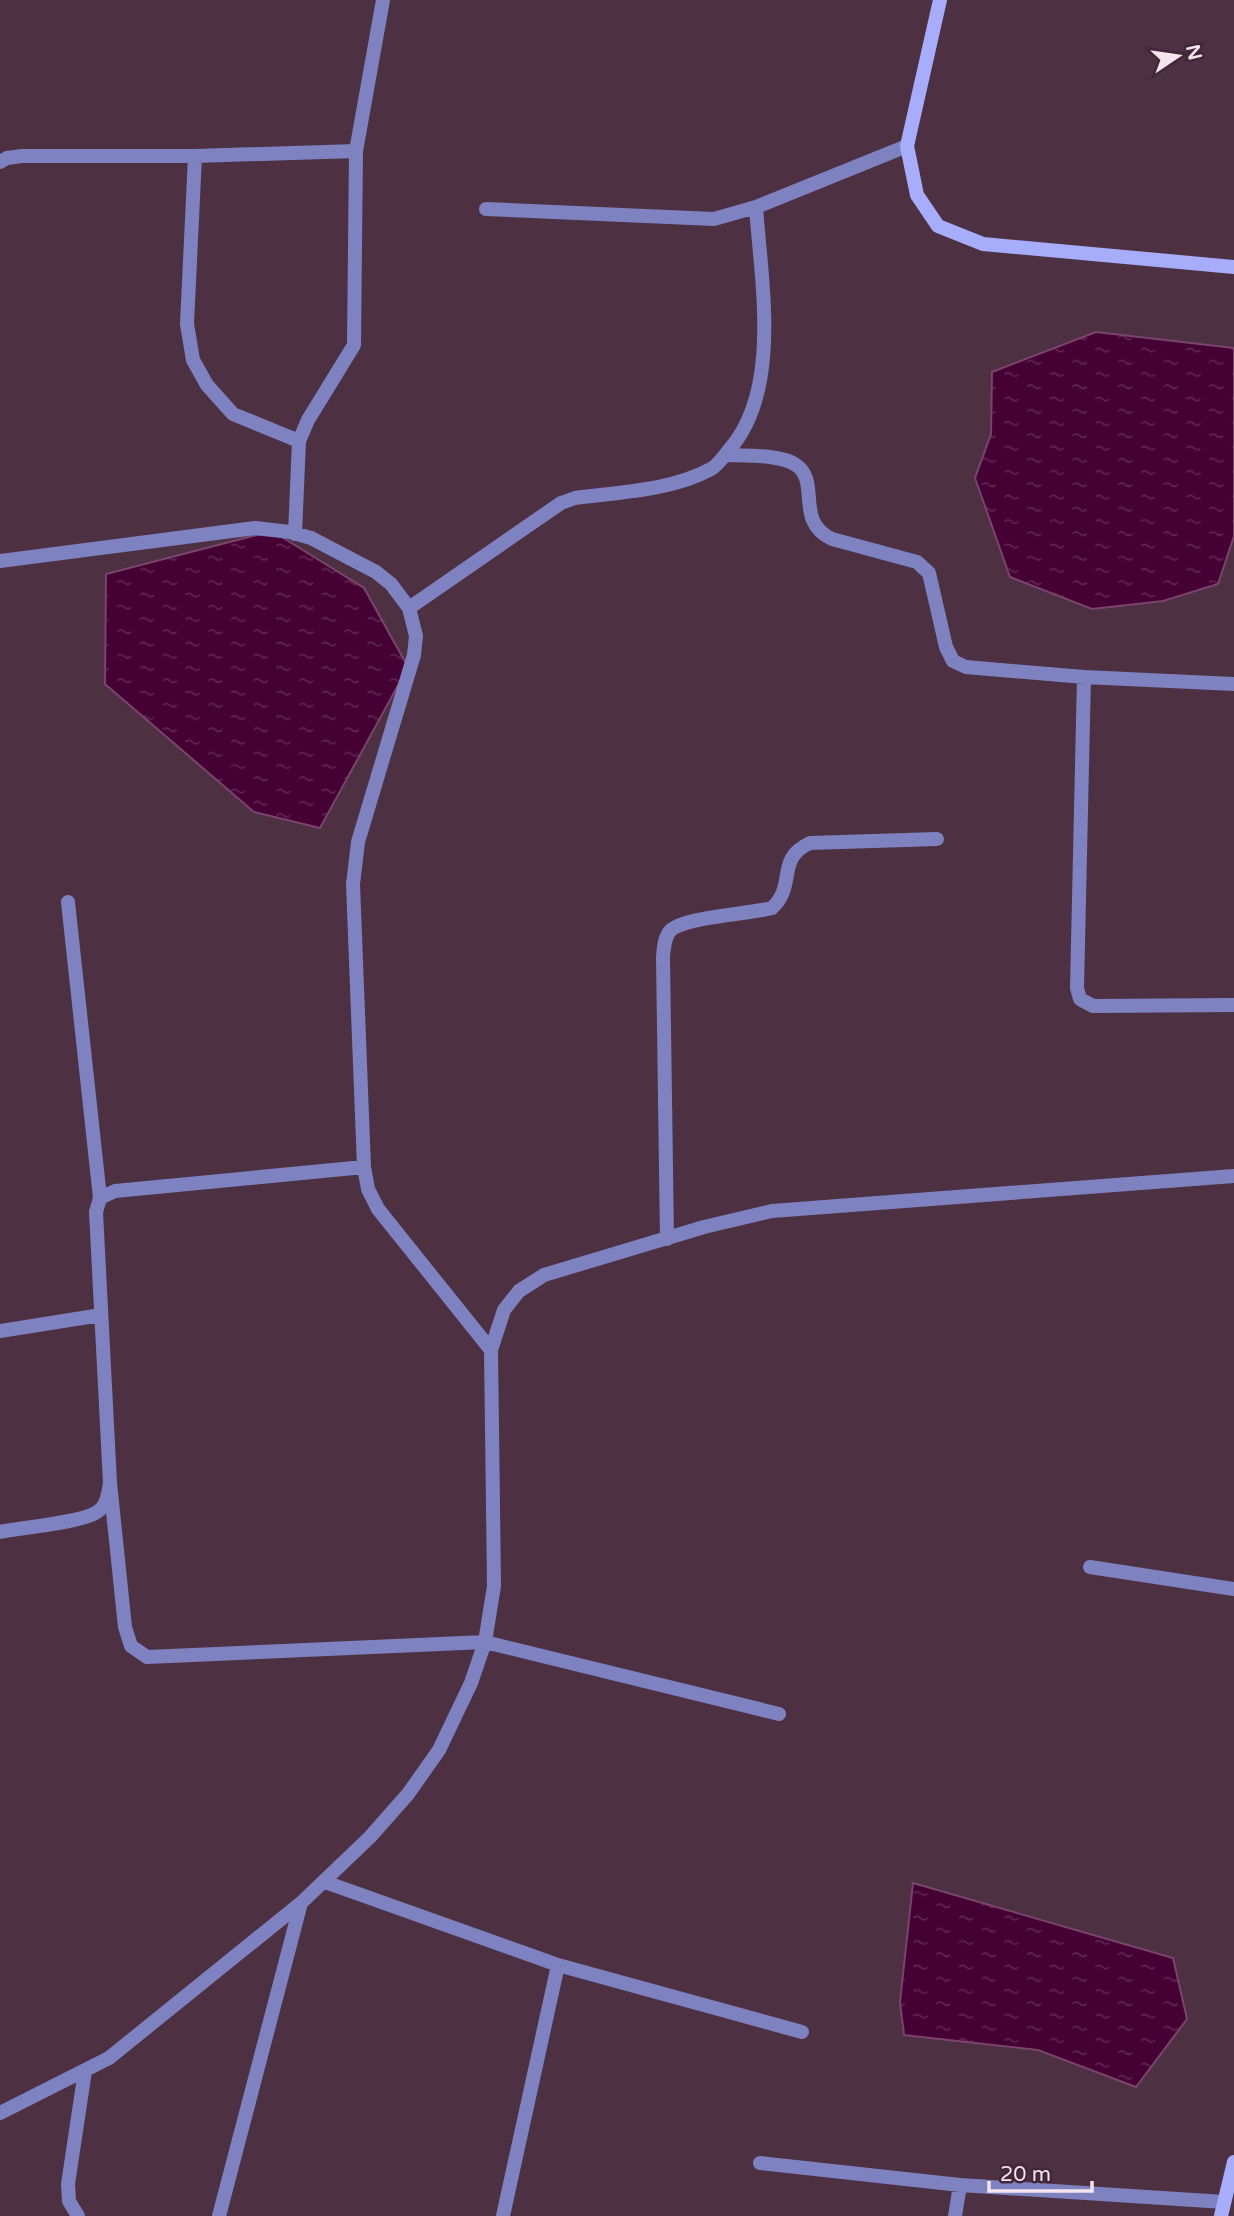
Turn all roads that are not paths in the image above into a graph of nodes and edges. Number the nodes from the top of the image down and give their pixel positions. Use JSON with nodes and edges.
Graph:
{"nodes":[{"id":1,"x":383,"y":0,"type":"edge"},
{"id":2,"x":940,"y":0,"type":"edge"},
{"id":3,"x":907,"y":146,"type":"junction"},
{"id":4,"x":356,"y":151,"type":"junction"},
{"id":5,"x":195,"y":156,"type":"junction"},
{"id":6,"x":0,"y":162,"type":"edge"},
{"id":7,"x":756,"y":207,"type":"junction"},
{"id":8,"x":486,"y":209,"type":"dead end"},
{"id":9,"x":1234,"y":267,"type":"edge"},
{"id":10,"x":299,"y":441,"type":"junction"},
{"id":11,"x":725,"y":455,"type":"junction"},
{"id":12,"x":295,"y":534,"type":"junction"},
{"id":13,"x":0,"y":561,"type":"edge"},
{"id":14,"x":410,"y":608,"type":"junction"},
{"id":15,"x":1084,"y":677,"type":"junction"},
{"id":16,"x":1234,"y":684,"type":"edge"},
{"id":17,"x":937,"y":839,"type":"dead end"},
{"id":18,"x":68,"y":902,"type":"dead end"},
{"id":19,"x":1234,"y":1005,"type":"edge"},
{"id":20,"x":364,"y":1167,"type":"junction"},
{"id":21,"x":1234,"y":1176,"type":"edge"},
{"id":22,"x":100,"y":1198,"type":"junction"},
{"id":23,"x":667,"y":1239,"type":"junction"},
{"id":24,"x":102,"y":1315,"type":"junction"},
{"id":25,"x":0,"y":1331,"type":"edge"},
{"id":26,"x":491,"y":1350,"type":"junction"},
{"id":27,"x":110,"y":1483,"type":"junction"},
{"id":28,"x":0,"y":1532,"type":"edge"},
{"id":29,"x":1090,"y":1567,"type":"dead end"},
{"id":30,"x":1234,"y":1589,"type":"edge"},
{"id":31,"x":485,"y":1642,"type":"junction"},
{"id":32,"x":779,"y":1714,"type":"dead end"},
{"id":33,"x":325,"y":1882,"type":"junction"},
{"id":34,"x":301,"y":1903,"type":"junction"},
{"id":35,"x":558,"y":1965,"type":"junction"},
{"id":36,"x":802,"y":2032,"type":"dead end"},
{"id":37,"x":85,"y":2071,"type":"junction"},
{"id":38,"x":0,"y":2113,"type":"edge"},
{"id":39,"x":1234,"y":2162,"type":"edge"},
{"id":40,"x":760,"y":2163,"type":"dead end"},
{"id":41,"x":960,"y":2185,"type":"junction"},
{"id":42,"x":1223,"y":2209,"type":"edge"},
{"id":43,"x":78,"y":2216,"type":"edge"},
{"id":44,"x":219,"y":2216,"type":"edge"},
{"id":45,"x":503,"y":2216,"type":"edge"},
{"id":46,"x":956,"y":2216,"type":"edge"}],
"edges":[{"from":1,"to":4,"type":"street"},
{"from":2,"to":3,"type":"main road"},
{"from":3,"to":7,"type":"street"},
{"from":3,"to":9,"type":"main road"},
{"from":4,"to":5,"type":"street"},
{"from":4,"to":10,"type":"street"},
{"from":5,"to":6,"type":"street"},
{"from":5,"to":10,"type":"street"},
{"from":7,"to":8,"type":"street"},
{"from":7,"to":11,"type":"street"},
{"from":10,"to":12,"type":"street"},
{"from":11,"to":14,"type":"street"},
{"from":11,"to":15,"type":"street"},
{"from":12,"to":13,"type":"street"},
{"from":12,"to":14,"type":"street"},
{"from":14,"to":20,"type":"street"},
{"from":15,"to":16,"type":"street"},
{"from":15,"to":19,"type":"street"},
{"from":17,"to":23,"type":"street"},
{"from":18,"to":22,"type":"street"},
{"from":20,"to":22,"type":"street"},
{"from":20,"to":26,"type":"street"},
{"from":21,"to":23,"type":"street"},
{"from":22,"to":24,"type":"street"},
{"from":23,"to":26,"type":"street"},
{"from":24,"to":25,"type":"street"},
{"from":24,"to":27,"type":"street"},
{"from":26,"to":31,"type":"street"},
{"from":27,"to":28,"type":"street"},
{"from":27,"to":31,"type":"street"},
{"from":29,"to":30,"type":"street"},
{"from":31,"to":32,"type":"street"},
{"from":31,"to":33,"type":"street"},
{"from":33,"to":34,"type":"street"},
{"from":33,"to":35,"type":"street"},
{"from":34,"to":37,"type":"street"},
{"from":34,"to":44,"type":"street"},
{"from":35,"to":36,"type":"street"},
{"from":35,"to":45,"type":"street"},
{"from":37,"to":38,"type":"street"},
{"from":37,"to":43,"type":"street"},
{"from":39,"to":42,"type":"main road"},
{"from":40,"to":41,"type":"street"},
{"from":41,"to":42,"type":"street"},
{"from":41,"to":46,"type":"street"}]}
